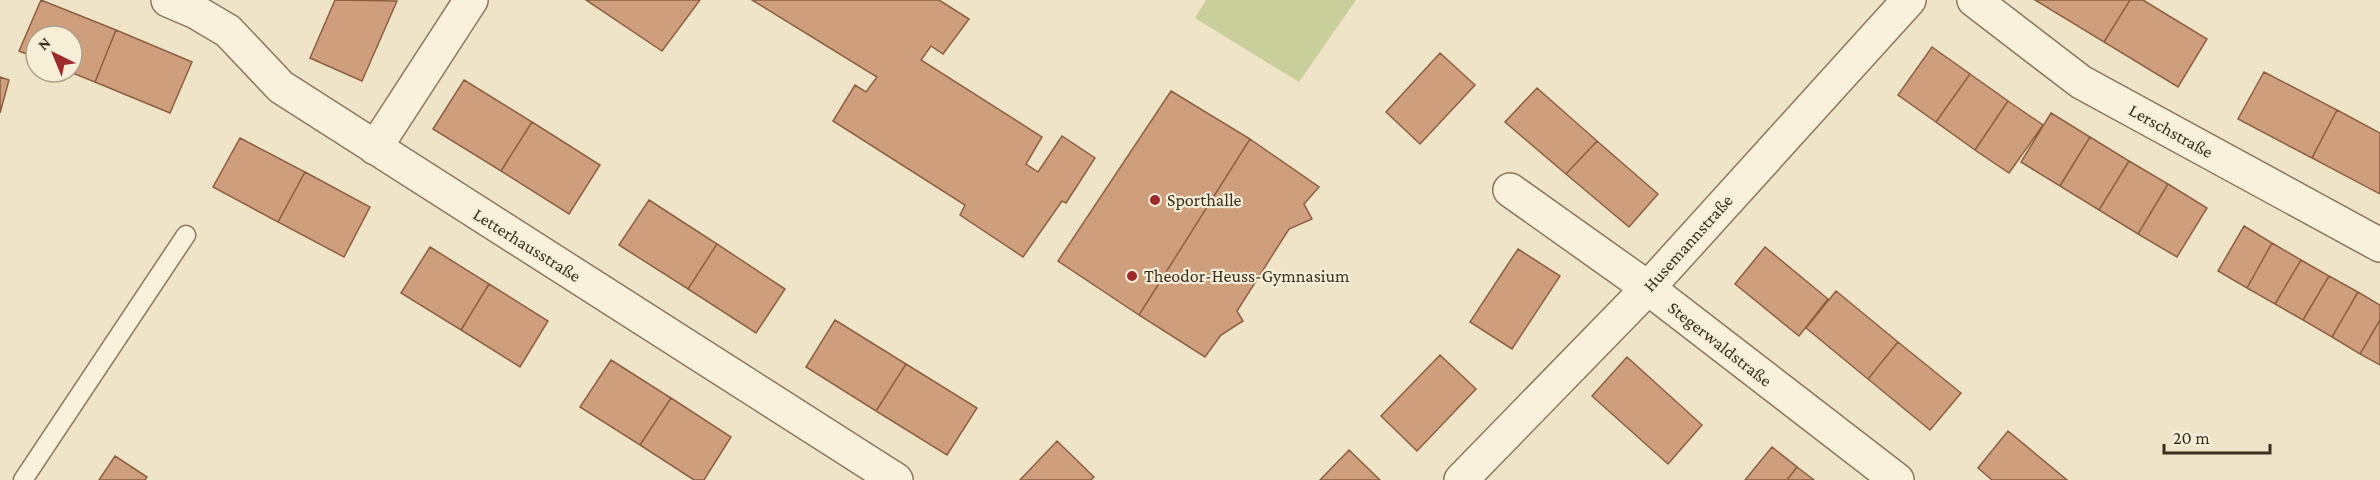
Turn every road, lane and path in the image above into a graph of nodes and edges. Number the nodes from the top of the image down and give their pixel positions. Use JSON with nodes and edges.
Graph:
{"nodes":[{"id":1,"x":168,"y":0,"type":"edge"},
{"id":2,"x":471,"y":0,"type":"edge"},
{"id":3,"x":1909,"y":0,"type":"edge"},
{"id":4,"x":1974,"y":0,"type":"edge"},
{"id":5,"x":375,"y":148,"type":"junction"},
{"id":6,"x":1510,"y":190,"type":"dead end"},
{"id":7,"x":186,"y":235,"type":"dead end"},
{"id":8,"x":2380,"y":245,"type":"edge"},
{"id":9,"x":1648,"y":288,"type":"junction"},
{"id":10,"x":23,"y":480,"type":"edge"},
{"id":11,"x":896,"y":480,"type":"edge"},
{"id":12,"x":1461,"y":480,"type":"edge"},
{"id":13,"x":1897,"y":480,"type":"edge"}],
"edges":[{"from":1,"to":5,"type":"street","name":"Letterhausstraße"},
{"from":2,"to":5,"type":"street"},
{"from":3,"to":9,"type":"street","name":"Husemannstraße"},
{"from":4,"to":8,"type":"street","name":"Lerschstraße"},
{"from":5,"to":11,"type":"street","name":"Letterhausstraße"},
{"from":6,"to":9,"type":"street","name":"Stegerwaldstraße"},
{"from":7,"to":10,"type":"lane"},
{"from":9,"to":12,"type":"street","name":"Husemannstraße"},
{"from":9,"to":13,"type":"street","name":"Stegerwaldstraße"}]}
